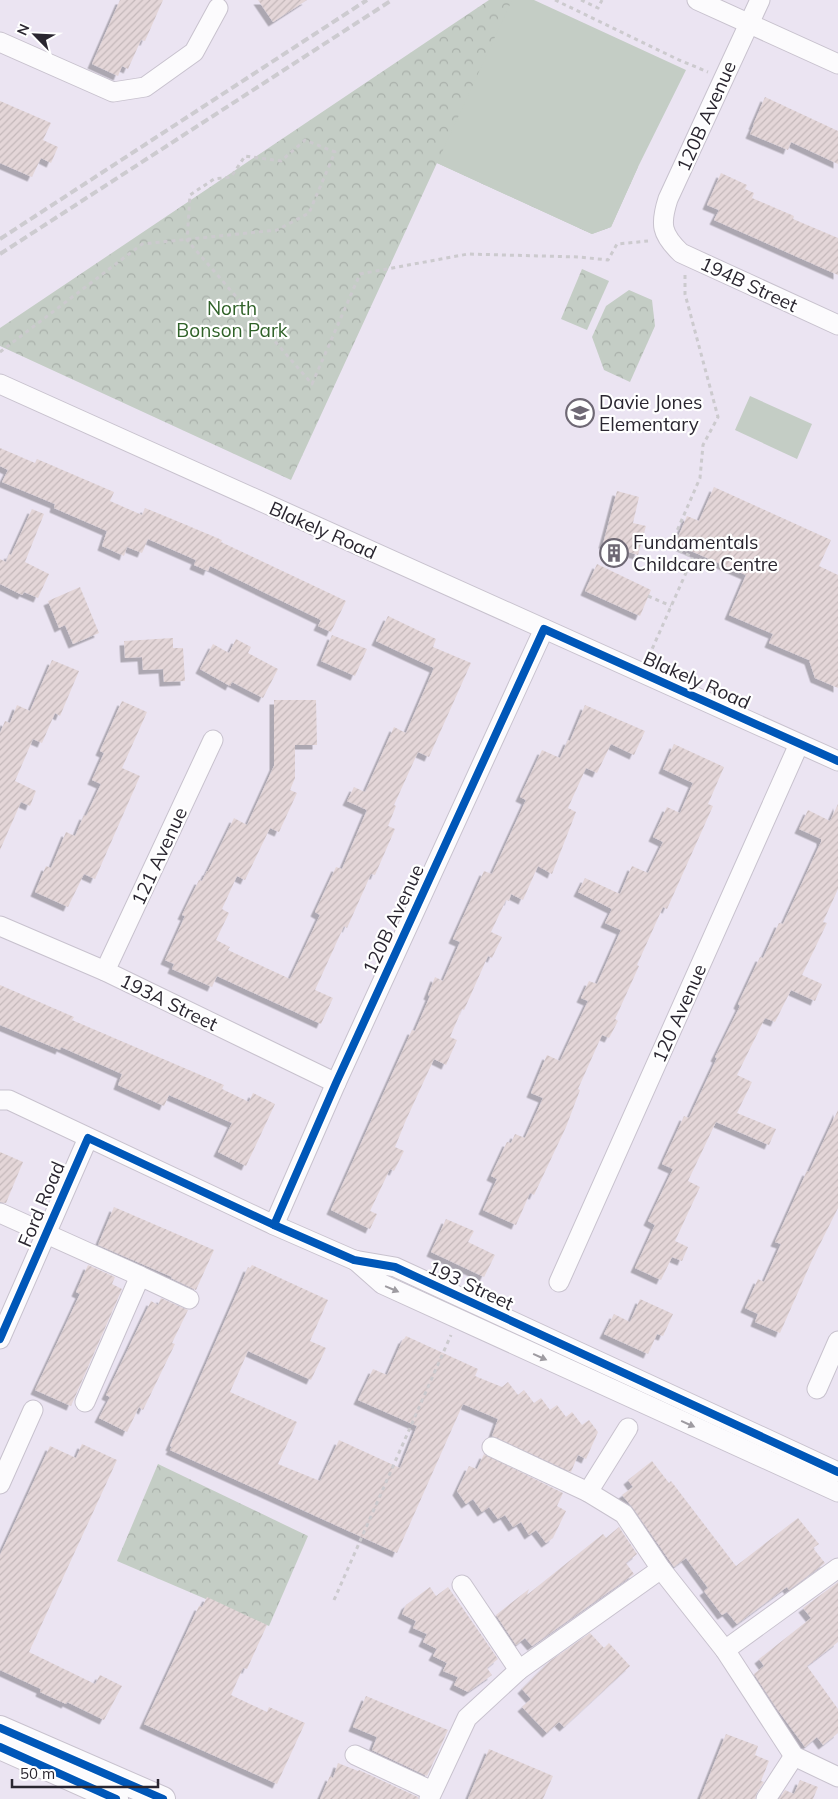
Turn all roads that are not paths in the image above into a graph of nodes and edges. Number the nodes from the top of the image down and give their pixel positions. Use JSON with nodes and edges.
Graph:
{"nodes":[{"id":1,"x":697,"y":0,"type":"edge"},
{"id":2,"x":760,"y":0,"type":"edge"},
{"id":3,"x":218,"y":8,"type":"dead end"},
{"id":4,"x":748,"y":24,"type":"junction"},
{"id":5,"x":0,"y":42,"type":"edge"},
{"id":6,"x":838,"y":64,"type":"edge"},
{"id":7,"x":666,"y":236,"type":"joint"},
{"id":8,"x":838,"y":325,"type":"edge"},
{"id":9,"x":0,"y":384,"type":"edge"},
{"id":10,"x":544,"y":629,"type":"junction"},
{"id":11,"x":213,"y":740,"type":"dead end"},
{"id":12,"x":799,"y":744,"type":"junction"},
{"id":13,"x":838,"y":761,"type":"edge"},
{"id":14,"x":0,"y":926,"type":"edge"},
{"id":15,"x":105,"y":971,"type":"junction"},
{"id":16,"x":336,"y":1083,"type":"junction"},
{"id":17,"x":3,"y":1096,"type":"edge"},
{"id":18,"x":88,"y":1138,"type":"junction"},
{"id":19,"x":0,"y":1212,"type":"edge"},
{"id":20,"x":274,"y":1225,"type":"junction"},
{"id":21,"x":47,"y":1233,"type":"junction"},
{"id":22,"x":354,"y":1260,"type":"junction"},
{"id":23,"x":140,"y":1276,"type":"junction"},
{"id":24,"x":559,"y":1282,"type":"dead end"},
{"id":25,"x":189,"y":1299,"type":"dead end"},
{"id":26,"x":0,"y":1339,"type":"edge"},
{"id":27,"x":838,"y":1341,"type":"edge"},
{"id":28,"x":817,"y":1389,"type":"dead end"},
{"id":29,"x":84,"y":1402,"type":"dead end"},
{"id":30,"x":33,"y":1410,"type":"dead end"},
{"id":31,"x":628,"y":1428,"type":"dead end"},
{"id":32,"x":492,"y":1446,"type":"dead end"},
{"id":33,"x":838,"y":1472,"type":"edge"},
{"id":34,"x":0,"y":1484,"type":"edge"},
{"id":35,"x":588,"y":1492,"type":"junction"},
{"id":36,"x":838,"y":1492,"type":"edge"},
{"id":37,"x":838,"y":1568,"type":"edge"},
{"id":38,"x":661,"y":1569,"type":"junction"},
{"id":39,"x":462,"y":1585,"type":"dead end"},
{"id":40,"x":725,"y":1650,"type":"junction"},
{"id":41,"x":519,"y":1670,"type":"junction"},
{"id":42,"x":0,"y":1728,"type":"edge"},
{"id":43,"x":0,"y":1747,"type":"edge"},
{"id":44,"x":37,"y":1754,"type":"junction"},
{"id":45,"x":356,"y":1755,"type":"dead end"},
{"id":46,"x":794,"y":1756,"type":"junction"},
{"id":47,"x":838,"y":1777,"type":"edge"},
{"id":48,"x":430,"y":1795,"type":"edge"},
{"id":49,"x":116,"y":1799,"type":"edge"},
{"id":50,"x":163,"y":1799,"type":"edge"},
{"id":51,"x":766,"y":1799,"type":"edge"}],
"edges":[{"from":1,"to":4,"type":"street"},
{"from":2,"to":4,"type":"street","name":"120B Avenue"},
{"from":3,"to":5,"type":"street"},
{"from":4,"to":6,"type":"street"},
{"from":4,"to":7,"type":"street","name":"120B Avenue"},
{"from":7,"to":8,"type":"street","name":"194B Street"},
{"from":9,"to":10,"type":"street","name":"Blakely Road"},
{"from":10,"to":12,"type":"street","name":"Blakely Road"},
{"from":10,"to":16,"type":"street","name":"120B Avenue"},
{"from":11,"to":15,"type":"street","name":"121 Avenue"},
{"from":12,"to":13,"type":"street","name":"Blakely Road"},
{"from":12,"to":24,"type":"street","name":"120 Avenue"},
{"from":14,"to":15,"type":"street","name":"193A Street"},
{"from":15,"to":16,"type":"street","name":"193A Street"},
{"from":16,"to":20,"type":"street","name":"120B Avenue"},
{"from":17,"to":18,"type":"street","name":"193 Street"},
{"from":18,"to":20,"type":"street","name":"193 Street"},
{"from":18,"to":21,"type":"street","name":"Ford Road"},
{"from":19,"to":21,"type":"street"},
{"from":20,"to":22,"type":"street","name":"193 Street"},
{"from":21,"to":23,"type":"street"},
{"from":21,"to":26,"type":"street","name":"Ford Road"},
{"from":22,"to":33,"type":"street","name":"193 Street"},
{"from":22,"to":36,"type":"street","name":"193 Street","one_way":true},
{"from":23,"to":25,"type":"street"},
{"from":23,"to":29,"type":"street"},
{"from":27,"to":28,"type":"street"},
{"from":30,"to":34,"type":"street"},
{"from":31,"to":35,"type":"street"},
{"from":32,"to":35,"type":"street"},
{"from":35,"to":38,"type":"street"},
{"from":37,"to":40,"type":"street"},
{"from":38,"to":40,"type":"street"},
{"from":38,"to":41,"type":"street"},
{"from":39,"to":41,"type":"street"},
{"from":40,"to":46,"type":"street"},
{"from":41,"to":48,"type":"street"},
{"from":42,"to":44,"type":"main road"},
{"from":43,"to":44,"type":"main road"},
{"from":44,"to":49,"type":"main road"},
{"from":44,"to":50,"type":"main road"},
{"from":45,"to":48,"type":"street"},
{"from":46,"to":47,"type":"street"},
{"from":46,"to":51,"type":"street"}]}
